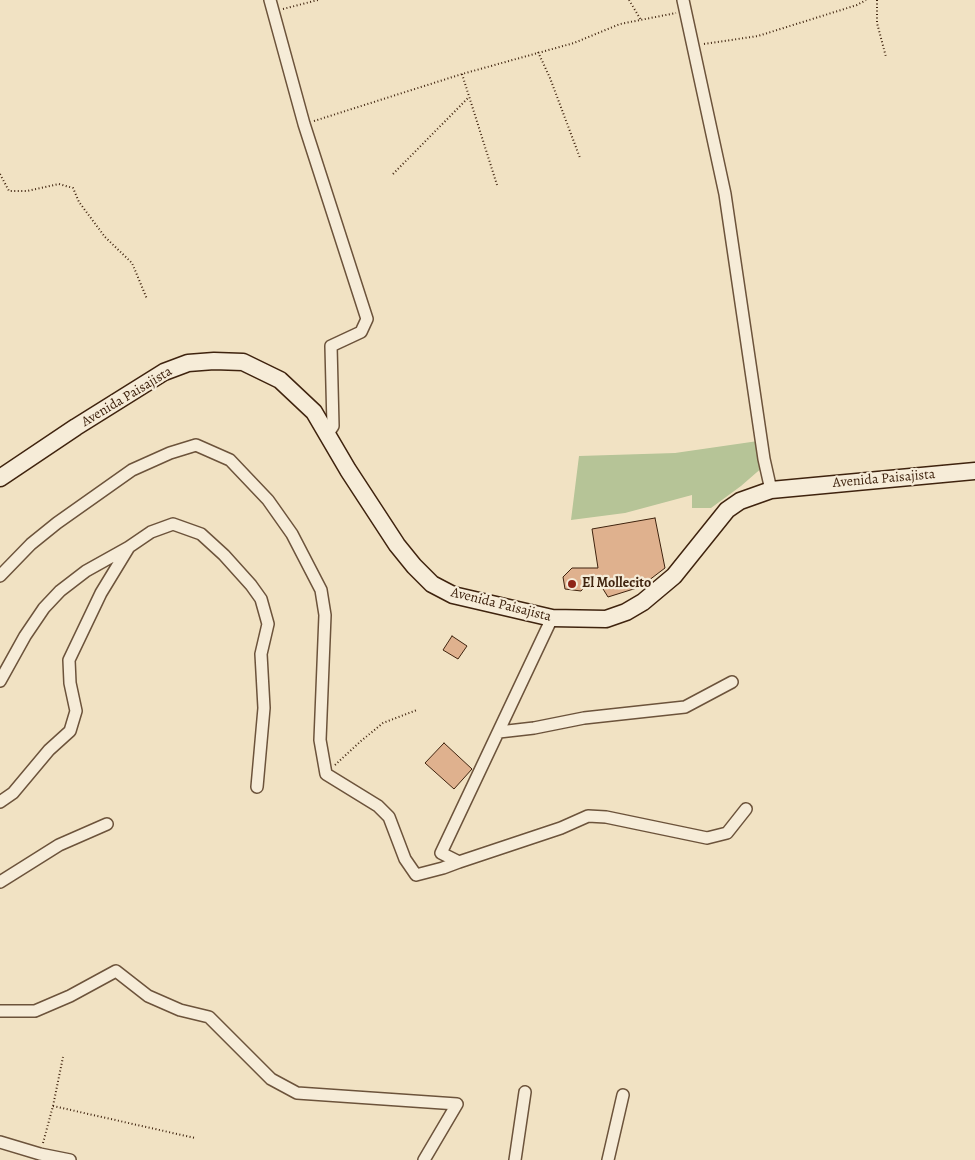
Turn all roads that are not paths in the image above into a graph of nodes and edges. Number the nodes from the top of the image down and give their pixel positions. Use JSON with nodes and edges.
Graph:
{"nodes":[{"id":1,"x":270,"y":0,"type":"edge"},
{"id":2,"x":684,"y":6,"type":"edge"},
{"id":3,"x":327,"y":435,"type":"junction"},
{"id":4,"x":975,"y":471,"type":"edge"},
{"id":5,"x":0,"y":478,"type":"edge"},
{"id":6,"x":771,"y":490,"type":"junction"},
{"id":7,"x":129,"y":547,"type":"junction"},
{"id":8,"x":0,"y":576,"type":"edge"},
{"id":9,"x":552,"y":618,"type":"junction"},
{"id":10,"x":0,"y":681,"type":"edge"},
{"id":11,"x":732,"y":682,"type":"dead end"},
{"id":12,"x":499,"y":732,"type":"junction"},
{"id":13,"x":257,"y":787,"type":"dead end"},
{"id":14,"x":0,"y":802,"type":"edge"},
{"id":15,"x":746,"y":809,"type":"dead end"},
{"id":16,"x":108,"y":824,"type":"dead end"},
{"id":17,"x":459,"y":862,"type":"junction"},
{"id":18,"x":0,"y":882,"type":"edge"},
{"id":19,"x":0,"y":1011,"type":"edge"},
{"id":20,"x":525,"y":1092,"type":"dead end"},
{"id":21,"x":623,"y":1095,"type":"dead end"},
{"id":22,"x":0,"y":1142,"type":"edge"},
{"id":23,"x":70,"y":1160,"type":"edge"},
{"id":24,"x":424,"y":1160,"type":"edge"},
{"id":25,"x":515,"y":1160,"type":"edge"},
{"id":26,"x":608,"y":1160,"type":"edge"}],
"edges":[{"from":1,"to":3,"type":"street"},
{"from":2,"to":6,"type":"street"},
{"from":3,"to":5,"type":"main road","name":"Avenida Paisajista"},
{"from":3,"to":9,"type":"main road","name":"Avenida Paisajista"},
{"from":4,"to":6,"type":"main road","name":"Avenida Paisajista"},
{"from":6,"to":9,"type":"main road","name":"Avenida Paisajista"},
{"from":7,"to":10,"type":"street"},
{"from":7,"to":13,"type":"street"},
{"from":7,"to":14,"type":"street"},
{"from":8,"to":17,"type":"street"},
{"from":9,"to":12,"type":"street"},
{"from":11,"to":12,"type":"street"},
{"from":12,"to":17,"type":"street"},
{"from":15,"to":17,"type":"street"},
{"from":16,"to":18,"type":"street"},
{"from":19,"to":24,"type":"street"},
{"from":20,"to":25,"type":"street"},
{"from":21,"to":26,"type":"street"},
{"from":22,"to":23,"type":"street"}]}
